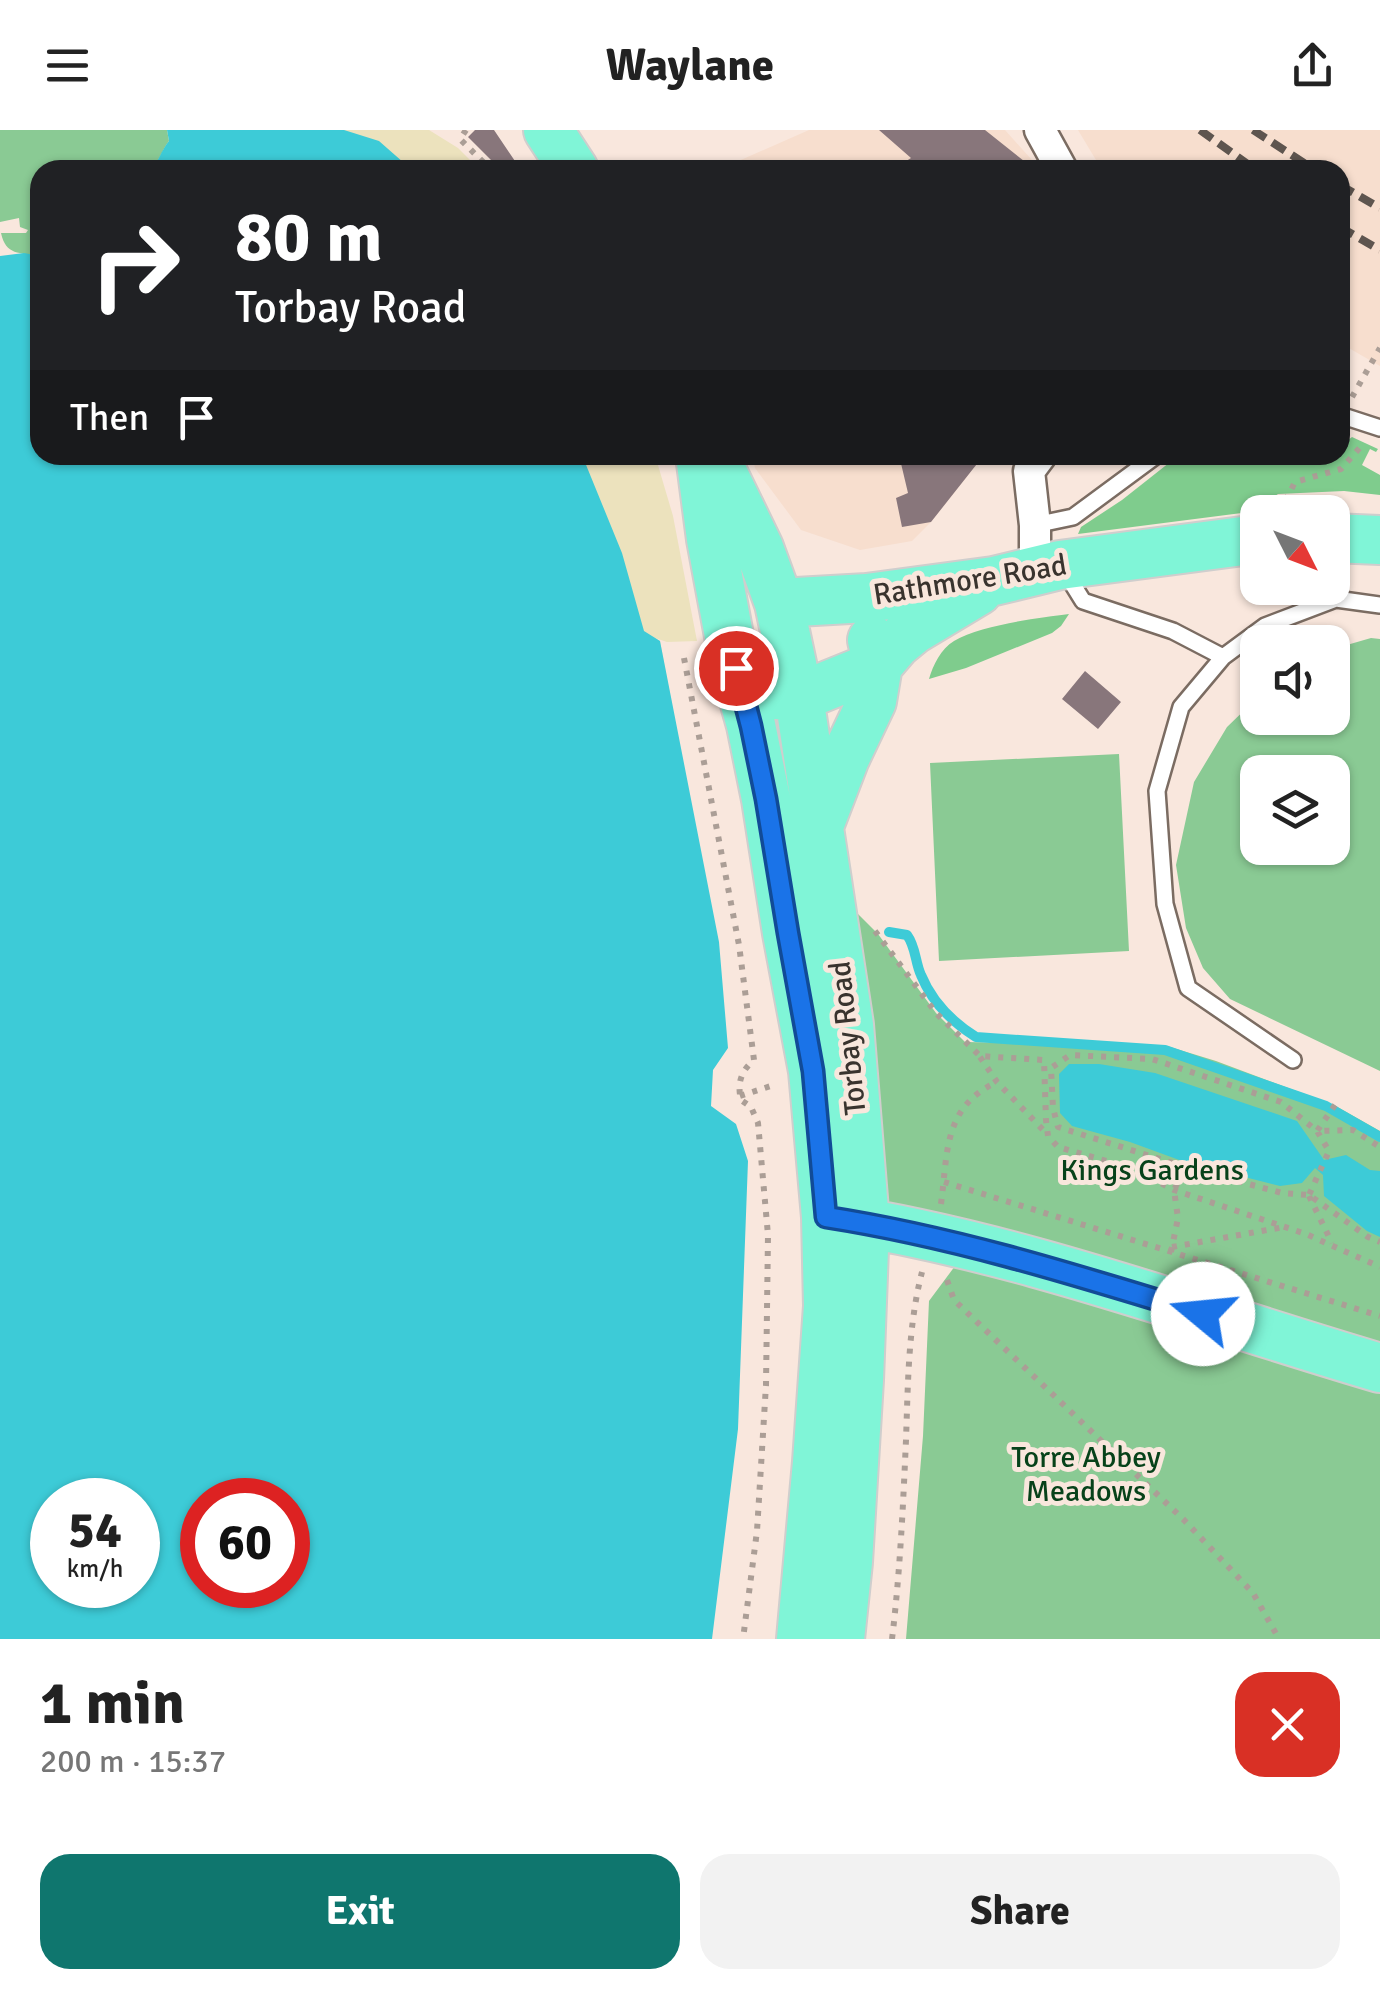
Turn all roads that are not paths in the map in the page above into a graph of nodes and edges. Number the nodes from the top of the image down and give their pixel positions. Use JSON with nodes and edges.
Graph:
{"nodes":[{"id":1,"x":548,"y":130,"type":"edge"},
{"id":2,"x":1040,"y":130,"type":"edge"},
{"id":3,"x":568,"y":160,"type":"edge"},
{"id":4,"x":1056,"y":160,"type":"edge"},
{"id":5,"x":1350,"y":418,"type":"edge"},
{"id":6,"x":1379,"y":427,"type":"edge"},
{"id":7,"x":701,"y":465,"type":"edge"},
{"id":8,"x":719,"y":465,"type":"edge"},
{"id":9,"x":1034,"y":465,"type":"edge"},
{"id":10,"x":1143,"y":465,"type":"edge"},
{"id":11,"x":1035,"y":526,"type":"junction"},
{"id":12,"x":1350,"y":539,"type":"edge"},
{"id":13,"x":1380,"y":540,"type":"edge"},
{"id":14,"x":1240,"y":542,"type":"edge"},
{"id":15,"x":1030,"y":573,"type":"junction"},
{"id":16,"x":867,"y":598,"type":"junction"},
{"id":17,"x":780,"y":603,"type":"junction"},
{"id":18,"x":1380,"y":605,"type":"edge"},
{"id":19,"x":1223,"y":657,"type":"junction"},
{"id":20,"x":878,"y":665,"type":"junction"},
{"id":21,"x":742,"y":691,"type":"junction"},
{"id":22,"x":799,"y":697,"type":"junction"},
{"id":23,"x":818,"y":830,"type":"junction"},
{"id":24,"x":1293,"y":1060,"type":"dead end"},
{"id":25,"x":846,"y":1220,"type":"junction"},
{"id":26,"x":1380,"y":1368,"type":"edge"},
{"id":27,"x":801,"y":1639,"type":"edge"},
{"id":28,"x":840,"y":1639,"type":"edge"}],
"edges":[{"from":1,"to":3,"type":"main road"},
{"from":2,"to":4,"type":"street"},
{"from":5,"to":6,"type":"lane"},
{"from":7,"to":21,"type":"main road","name":"Torbay Road"},
{"from":8,"to":17,"type":"main road","name":"Torbay Road"},
{"from":9,"to":11,"type":"street"},
{"from":10,"to":11,"type":"lane"},
{"from":11,"to":15,"type":"street"},
{"from":12,"to":13,"type":"main road"},
{"from":14,"to":15,"type":"main road","name":"Rathmore Road"},
{"from":15,"to":16,"type":"main road","name":"Rathmore Road"},
{"from":15,"to":19,"type":"lane"},
{"from":15,"to":20,"type":"main road"},
{"from":16,"to":17,"type":"main road","name":"Rathmore Road"},
{"from":16,"to":20,"type":"main road"},
{"from":17,"to":21,"type":"main road"},
{"from":17,"to":22,"type":"main road","name":"Torbay Road"},
{"from":18,"to":19,"type":"lane"},
{"from":19,"to":24,"type":"lane"},
{"from":20,"to":22,"type":"main road"},
{"from":20,"to":23,"type":"main road"},
{"from":21,"to":22,"type":"main road"},
{"from":21,"to":25,"type":"main road","name":"Torbay Road"},
{"from":22,"to":23,"type":"main road","name":"Torbay Road"},
{"from":23,"to":25,"type":"main road","name":"Torbay Road"},
{"from":25,"to":26,"type":"main road"},
{"from":25,"to":27,"type":"main road","name":"Torbay Road"},
{"from":25,"to":28,"type":"main road","name":"Torbay Road"}]}
